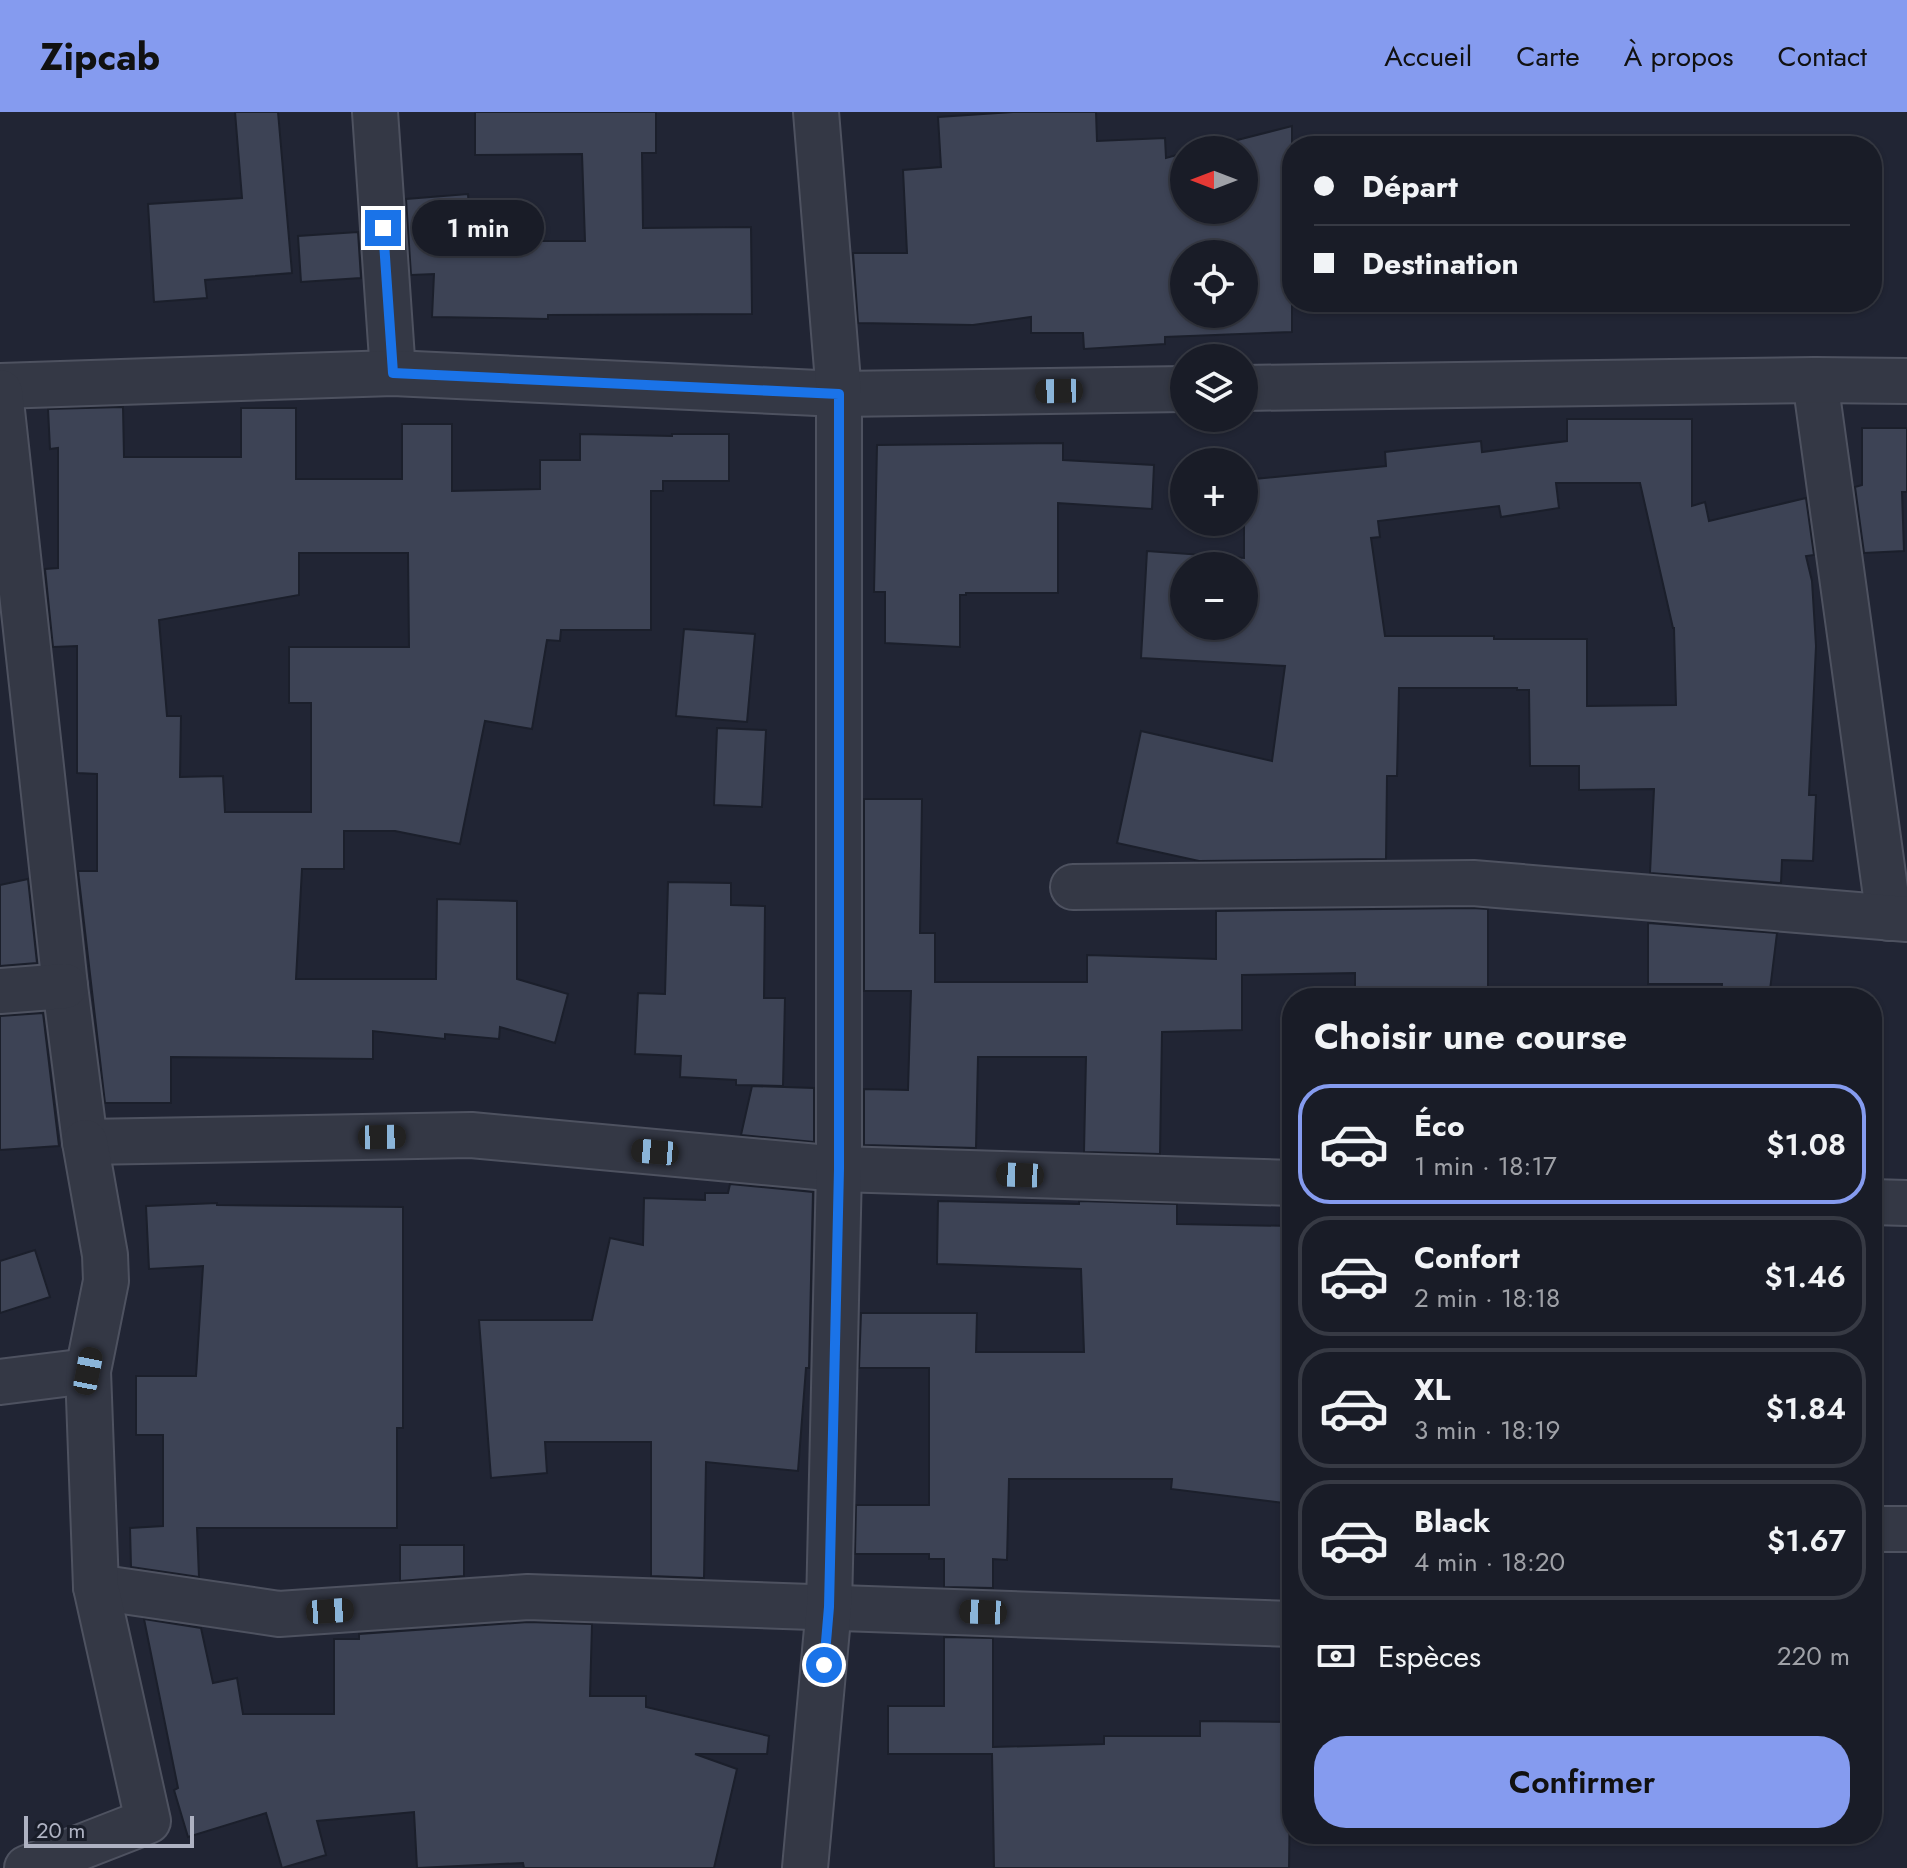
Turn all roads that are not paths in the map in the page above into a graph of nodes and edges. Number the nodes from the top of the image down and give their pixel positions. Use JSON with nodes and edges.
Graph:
{"nodes":[{"id":1,"x":375,"y":112,"type":"edge"},
{"id":2,"x":816,"y":112,"type":"edge"},
{"id":3,"x":393,"y":373,"type":"junction"},
{"id":4,"x":1815,"y":380,"type":"junction"},
{"id":5,"x":1907,"y":381,"type":"edge"},
{"id":6,"x":1258,"y":388,"type":"edge"},
{"id":7,"x":0,"y":389,"type":"edge"},
{"id":8,"x":1170,"y":389,"type":"edge"},
{"id":9,"x":839,"y":394,"type":"junction"},
{"id":10,"x":1073,"y":887,"type":"dead end"},
{"id":11,"x":1898,"y":918,"type":"edge"},
{"id":12,"x":65,"y":986,"type":"junction"},
{"id":13,"x":0,"y":991,"type":"edge"},
{"id":14,"x":85,"y":1142,"type":"junction"},
{"id":15,"x":839,"y":1169,"type":"junction"},
{"id":16,"x":1282,"y":1183,"type":"edge"},
{"id":17,"x":1882,"y":1202,"type":"edge"},
{"id":18,"x":1907,"y":1203,"type":"edge"},
{"id":19,"x":88,"y":1371,"type":"junction"},
{"id":20,"x":0,"y":1382,"type":"edge"},
{"id":21,"x":1882,"y":1529,"type":"edge"},
{"id":22,"x":1907,"y":1529,"type":"edge"},
{"id":23,"x":96,"y":1587,"type":"junction"},
{"id":24,"x":829,"y":1607,"type":"junction"},
{"id":25,"x":1282,"y":1624,"type":"edge"},
{"id":26,"x":27,"y":1868,"type":"edge"},
{"id":27,"x":805,"y":1868,"type":"edge"}],
"edges":[{"from":1,"to":3,"type":"street"},
{"from":2,"to":9,"type":"street"},
{"from":3,"to":7,"type":"street"},
{"from":3,"to":9,"type":"street"},
{"from":4,"to":5,"type":"street"},
{"from":4,"to":6,"type":"street"},
{"from":4,"to":11,"type":"street"},
{"from":7,"to":12,"type":"street"},
{"from":8,"to":9,"type":"street"},
{"from":9,"to":15,"type":"street"},
{"from":10,"to":11,"type":"street"},
{"from":12,"to":13,"type":"street"},
{"from":12,"to":14,"type":"street"},
{"from":14,"to":15,"type":"street"},
{"from":14,"to":19,"type":"street"},
{"from":15,"to":16,"type":"street"},
{"from":15,"to":24,"type":"street"},
{"from":17,"to":18,"type":"street"},
{"from":19,"to":20,"type":"street"},
{"from":19,"to":23,"type":"street"},
{"from":21,"to":22,"type":"street"},
{"from":23,"to":24,"type":"street"},
{"from":23,"to":26,"type":"street"},
{"from":24,"to":25,"type":"street"},
{"from":24,"to":27,"type":"street"}]}
